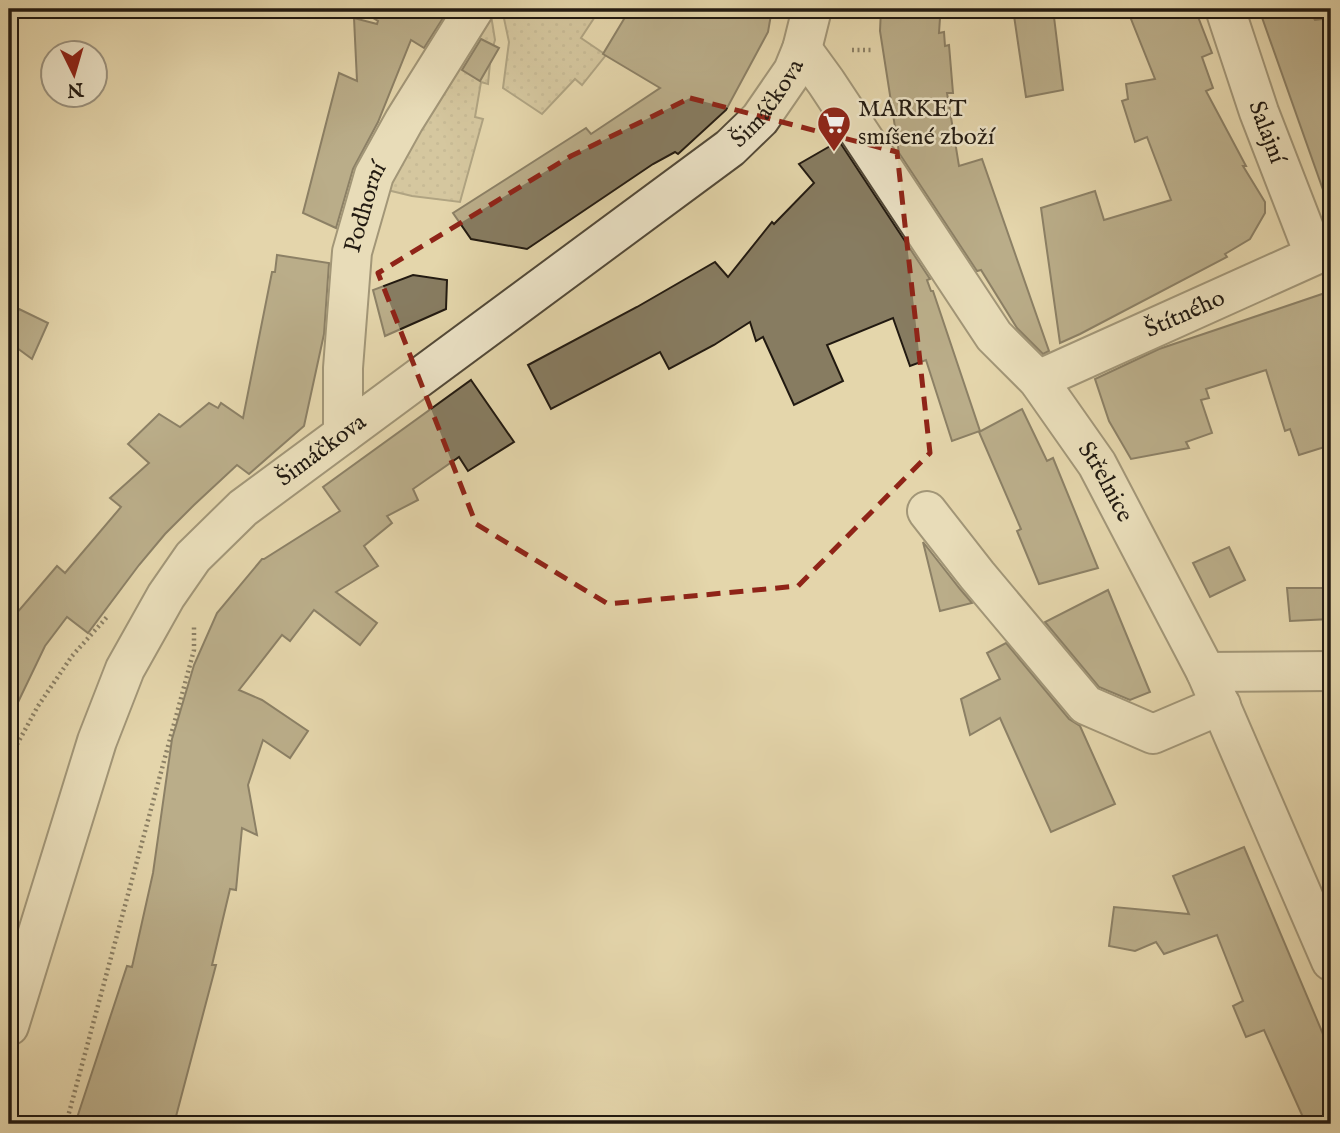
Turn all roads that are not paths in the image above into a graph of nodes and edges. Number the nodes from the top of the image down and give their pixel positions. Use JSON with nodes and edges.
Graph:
{"nodes":[{"id":1,"x":474,"y":9,"type":"edge"},
{"id":2,"x":812,"y":9,"type":"edge"},
{"id":3,"x":1225,"y":9,"type":"edge"},
{"id":4,"x":802,"y":49,"type":"junction"},
{"id":5,"x":1323,"y":251,"type":"edge"},
{"id":6,"x":1038,"y":380,"type":"junction"},
{"id":7,"x":343,"y":434,"type":"junction"},
{"id":8,"x":927,"y":511,"type":"dead end"},
{"id":9,"x":1331,"y":671,"type":"edge"},
{"id":10,"x":1214,"y":688,"type":"junction"},
{"id":11,"x":1331,"y":961,"type":"edge"},
{"id":12,"x":9,"y":1026,"type":"edge"}],
"edges":[{"from":1,"to":7,"type":"street","name":"Podhorní"},
{"from":2,"to":4,"type":"street","name":"Šimáčkova"},
{"from":3,"to":5,"type":"street","name":"Salajní"},
{"from":4,"to":6,"type":"street","name":"Střelnice"},
{"from":4,"to":7,"type":"street","name":"Šimáčkova"},
{"from":5,"to":6,"type":"street","name":"Štítného"},
{"from":6,"to":10,"type":"street","name":"Střelnice"},
{"from":7,"to":12,"type":"street","name":"Šimáčkova"},
{"from":8,"to":10,"type":"street"},
{"from":9,"to":10,"type":"street"},
{"from":10,"to":11,"type":"street","name":"Střelnice"}]}
